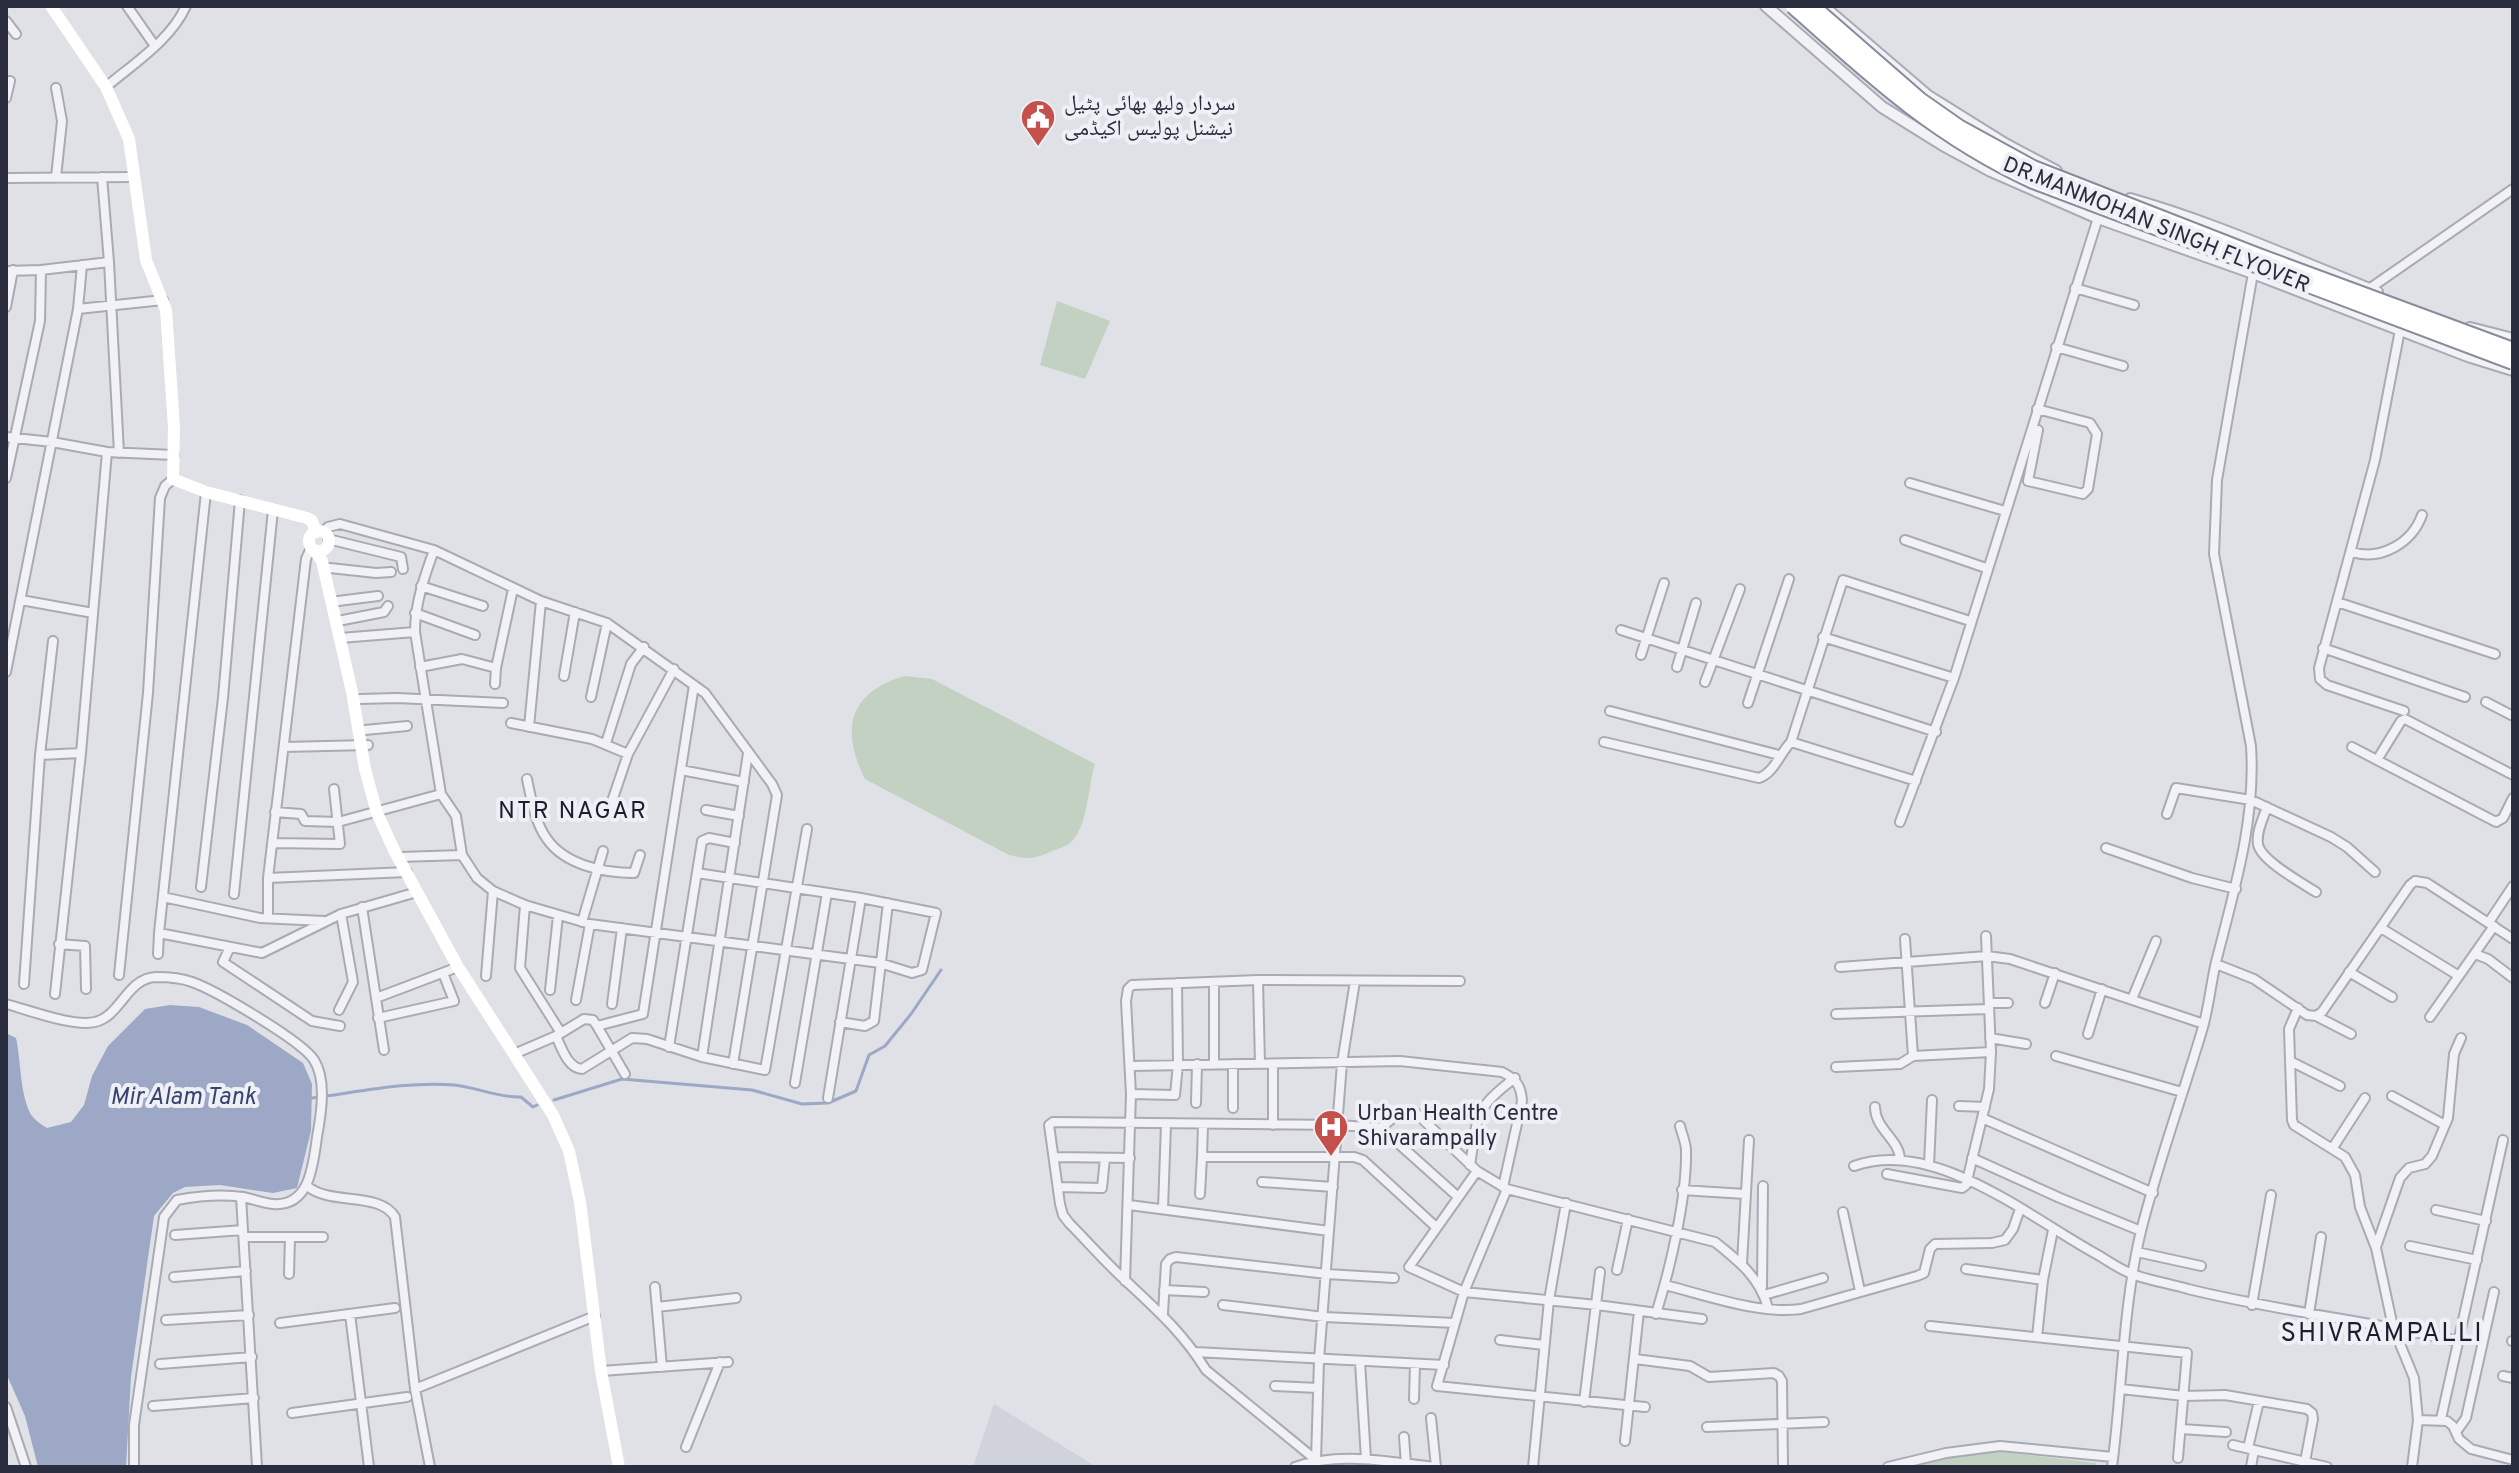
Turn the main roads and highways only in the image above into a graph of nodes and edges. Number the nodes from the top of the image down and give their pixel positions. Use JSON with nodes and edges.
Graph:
{"nodes":[{"id":1,"x":51,"y":6,"type":"edge"},
{"id":2,"x":1793,"y":6,"type":"edge"},
{"id":3,"x":1812,"y":6,"type":"edge"},
{"id":4,"x":2513,"y":350,"type":"edge"},
{"id":5,"x":2513,"y":362,"type":"edge"},
{"id":6,"x":320,"y":542,"type":"junction"},
{"id":7,"x":343,"y":637,"type":"junction"},
{"id":8,"x":364,"y":745,"type":"junction"},
{"id":9,"x":619,"y":1467,"type":"edge"}],
"edges":[{"from":1,"to":6,"type":"main road"},
{"from":2,"to":5,"type":"highway","name":"DR.MANMOHAN SINGH FLYOVER","bridge":true},
{"from":3,"to":4,"type":"highway","name":"DR.MANMOHAN SINGH FLYOVER","bridge":true},
{"from":6,"to":7,"type":"main road"},
{"from":6,"to":7,"type":"main road"},
{"from":7,"to":8,"type":"main road"},
{"from":7,"to":8,"type":"main road"},
{"from":8,"to":9,"type":"main road"}]}
